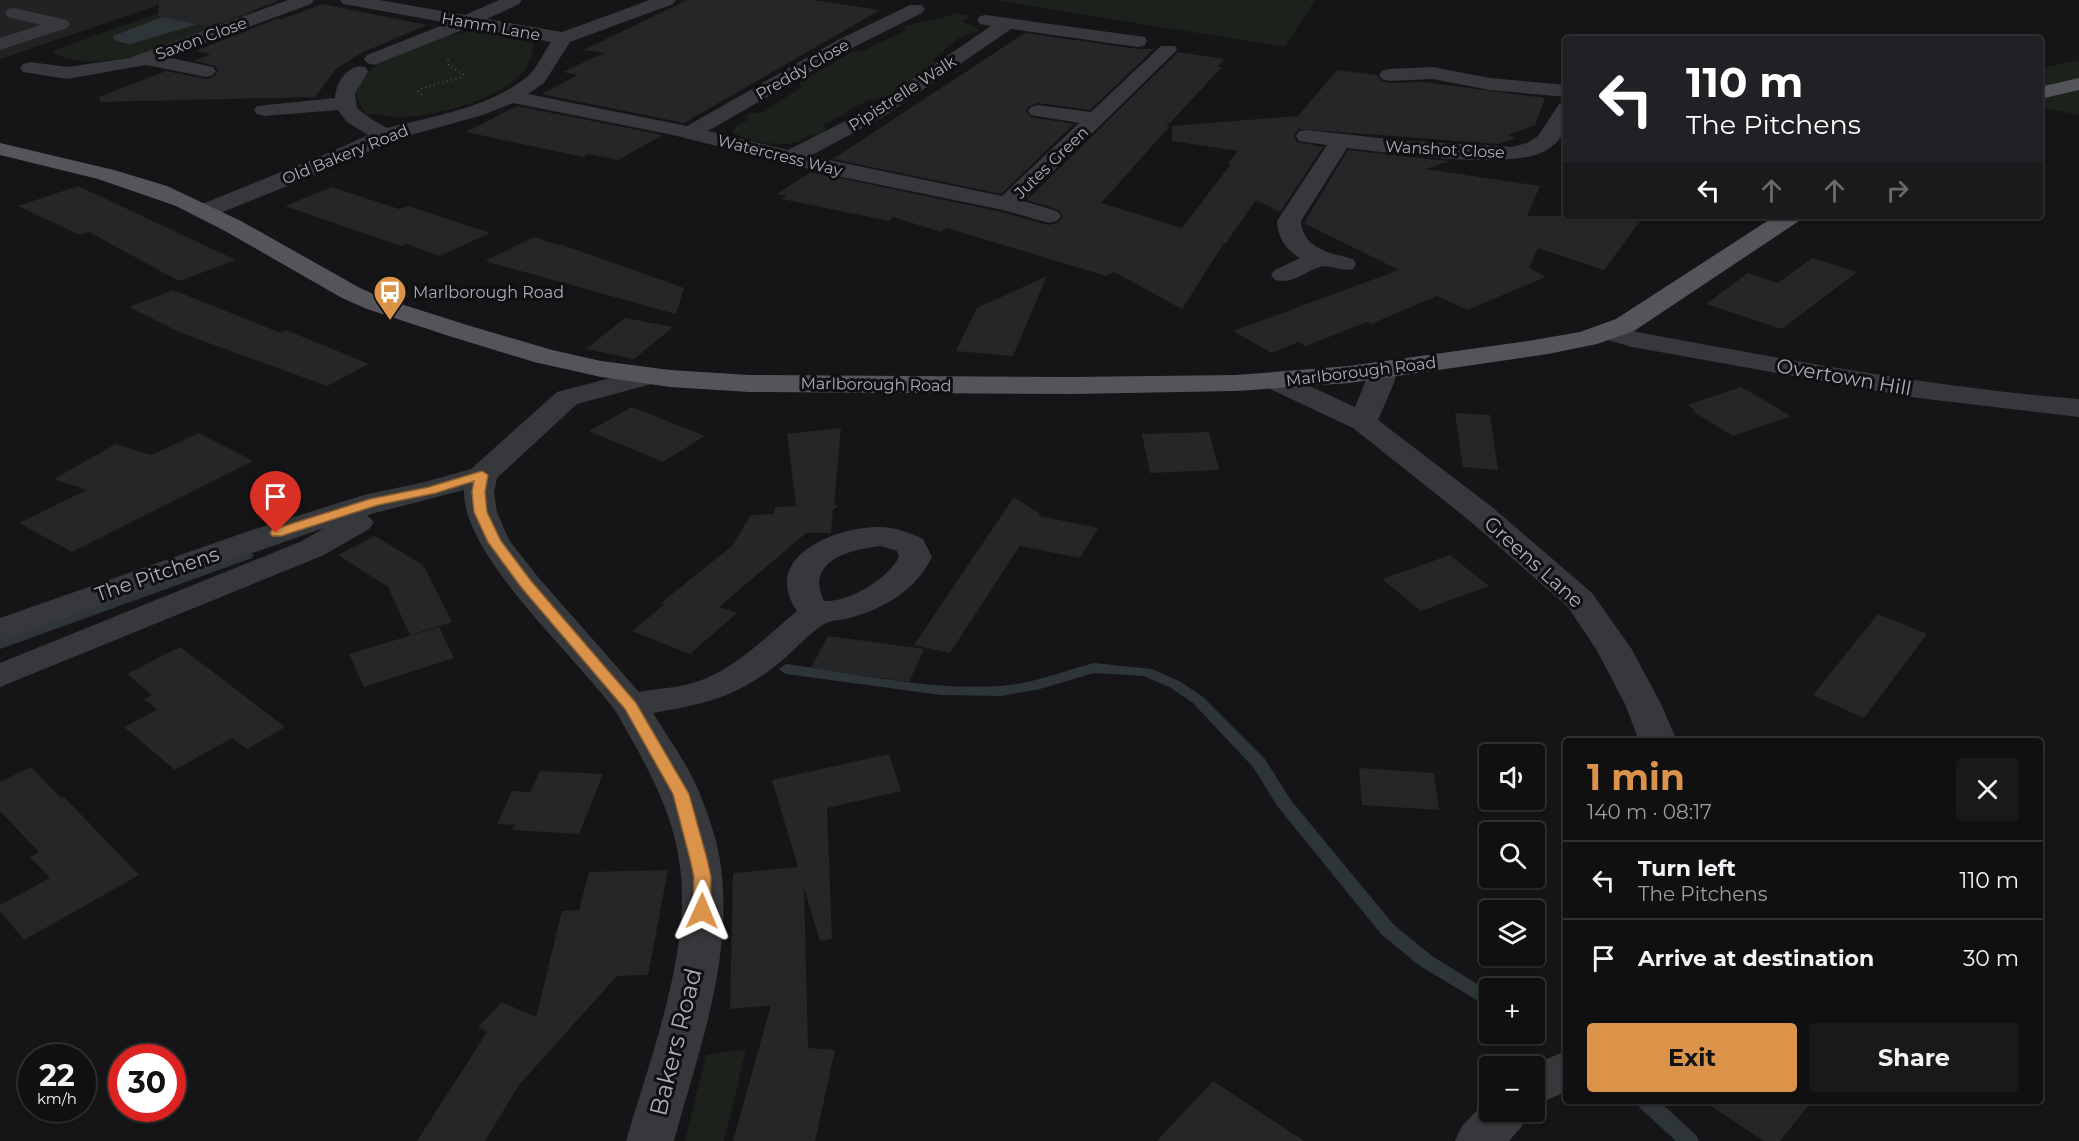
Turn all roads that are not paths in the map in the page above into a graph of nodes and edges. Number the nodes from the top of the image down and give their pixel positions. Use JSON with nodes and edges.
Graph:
{"nodes":[{"id":1,"x":260,"y":0,"type":"edge"},
{"id":2,"x":349,"y":0,"type":"edge"},
{"id":3,"x":513,"y":0,"type":"edge"},
{"id":4,"x":667,"y":0,"type":"edge"},
{"id":5,"x":893,"y":1,"type":"edge"},
{"id":6,"x":298,"y":3,"type":"edge"},
{"id":7,"x":5,"y":12,"type":"edge"},
{"id":8,"x":981,"y":20,"type":"dead end"},
{"id":9,"x":466,"y":21,"type":"junction"},
{"id":10,"x":1008,"y":23,"type":"junction"},
{"id":11,"x":563,"y":38,"type":"junction"},
{"id":12,"x":1138,"y":41,"type":"dead end"},
{"id":13,"x":0,"y":44,"type":"edge"},
{"id":14,"x":1168,"y":50,"type":"dead end"},
{"id":15,"x":147,"y":59,"type":"junction"},
{"id":16,"x":30,"y":68,"type":"dead end"},
{"id":17,"x":206,"y":71,"type":"dead end"},
{"id":18,"x":1389,"y":75,"type":"dead end"},
{"id":19,"x":2079,"y":84,"type":"edge"},
{"id":20,"x":1563,"y":91,"type":"edge"},
{"id":21,"x":2043,"y":92,"type":"edge"},
{"id":22,"x":511,"y":97,"type":"junction"},
{"id":23,"x":345,"y":103,"type":"junction"},
{"id":24,"x":264,"y":110,"type":"dead end"},
{"id":25,"x":1038,"y":111,"type":"dead end"},
{"id":26,"x":1563,"y":114,"type":"edge"},
{"id":27,"x":1094,"y":119,"type":"junction"},
{"id":28,"x":690,"y":133,"type":"junction"},
{"id":29,"x":385,"y":135,"type":"junction"},
{"id":30,"x":1307,"y":136,"type":"dead end"},
{"id":31,"x":1341,"y":141,"type":"junction"},
{"id":32,"x":0,"y":149,"type":"edge"},
{"id":33,"x":792,"y":157,"type":"junction"},
{"id":34,"x":1007,"y":204,"type":"junction"},
{"id":35,"x":205,"y":211,"type":"junction"},
{"id":36,"x":1049,"y":216,"type":"dead end"},
{"id":37,"x":1786,"y":219,"type":"edge"},
{"id":38,"x":1319,"y":258,"type":"junction"},
{"id":39,"x":1344,"y":264,"type":"dead end"},
{"id":40,"x":1284,"y":275,"type":"dead end"},
{"id":41,"x":1611,"y":332,"type":"junction"},
{"id":42,"x":576,"y":363,"type":"junction"},
{"id":43,"x":1383,"y":369,"type":"junction"},
{"id":44,"x":649,"y":376,"type":"junction"},
{"id":45,"x":1276,"y":381,"type":"junction"},
{"id":46,"x":567,"y":398,"type":"junction"},
{"id":47,"x":2079,"y":408,"type":"edge"},
{"id":48,"x":1363,"y":422,"type":"junction"},
{"id":49,"x":482,"y":475,"type":"junction"},
{"id":50,"x":375,"y":502,"type":"junction"},
{"id":51,"x":817,"y":612,"type":"dead end"},
{"id":52,"x":0,"y":630,"type":"edge"},
{"id":53,"x":0,"y":676,"type":"edge"},
{"id":54,"x":631,"y":706,"type":"junction"},
{"id":55,"x":1657,"y":738,"type":"edge"},
{"id":56,"x":1563,"y":1072,"type":"edge"},
{"id":57,"x":1545,"y":1080,"type":"edge"},
{"id":58,"x":1496,"y":1122,"type":"edge"},
{"id":59,"x":650,"y":1141,"type":"edge"},
{"id":60,"x":1479,"y":1141,"type":"edge"}],
"edges":[{"from":1,"to":6,"type":"street","name":"Saxon Close"},
{"from":2,"to":9,"type":"street","name":"Hamm Lane"},
{"from":3,"to":9,"type":"street"},
{"from":4,"to":11,"type":"street"},
{"from":5,"to":28,"type":"street","name":"Preddy Close"},
{"from":6,"to":15,"type":"street","name":"Saxon Close"},
{"from":7,"to":13,"type":"street"},
{"from":8,"to":10,"type":"street"},
{"from":9,"to":11,"type":"street","name":"Hamm Lane"},
{"from":9,"to":23,"type":"street"},
{"from":10,"to":12,"type":"street"},
{"from":10,"to":33,"type":"street","name":"Pipistrelle Walk"},
{"from":11,"to":22,"type":"street","name":"Old Bakery Road"},
{"from":14,"to":27,"type":"street","name":"Jutes Green"},
{"from":15,"to":16,"type":"street","name":"Saxon Close"},
{"from":15,"to":17,"type":"street","name":"Saxon Close"},
{"from":18,"to":20,"type":"street"},
{"from":19,"to":21,"type":"main road"},
{"from":22,"to":28,"type":"street","name":"Watercress Way"},
{"from":22,"to":29,"type":"street","name":"Old Bakery Road"},
{"from":23,"to":24,"type":"street"},
{"from":23,"to":29,"type":"street"},
{"from":25,"to":27,"type":"street","name":"Jutes Green"},
{"from":26,"to":31,"type":"street","name":"Wanshot Close"},
{"from":27,"to":34,"type":"street","name":"Jutes Green"},
{"from":28,"to":33,"type":"street","name":"Watercress Way"},
{"from":29,"to":35,"type":"street","name":"Old Bakery Road"},
{"from":30,"to":31,"type":"street","name":"Wanshot Close"},
{"from":31,"to":38,"type":"street"},
{"from":32,"to":35,"type":"main road","name":"Marlborough Road"},
{"from":33,"to":34,"type":"street","name":"Watercress Way"},
{"from":34,"to":36,"type":"street","name":"Watercress Way"},
{"from":35,"to":42,"type":"main road","name":"Marlborough Road"},
{"from":37,"to":41,"type":"main road","name":"Marlborough Road"},
{"from":38,"to":39,"type":"street"},
{"from":38,"to":40,"type":"street"},
{"from":41,"to":43,"type":"main road","name":"Marlborough Road"},
{"from":41,"to":47,"type":"street","name":"Overtown Hill"},
{"from":42,"to":44,"type":"main road","name":"Marlborough Road"},
{"from":42,"to":46,"type":"street"},
{"from":43,"to":45,"type":"main road","name":"Marlborough Road"},
{"from":43,"to":48,"type":"street"},
{"from":44,"to":45,"type":"main road","name":"Marlborough Road"},
{"from":44,"to":46,"type":"street","name":"The Pitchens"},
{"from":45,"to":48,"type":"street","name":"Greens Lane"},
{"from":46,"to":49,"type":"street","name":"The Pitchens"},
{"from":48,"to":55,"type":"street","name":"Greens Lane"},
{"from":49,"to":50,"type":"street","name":"The Pitchens"},
{"from":49,"to":54,"type":"street","name":"Bakers Road"},
{"from":50,"to":52,"type":"street","name":"The Pitchens"},
{"from":50,"to":53,"type":"street"},
{"from":51,"to":54,"type":"street"},
{"from":54,"to":59,"type":"street","name":"Bakers Road"},
{"from":56,"to":57,"type":"street"},
{"from":58,"to":60,"type":"street"}]}
